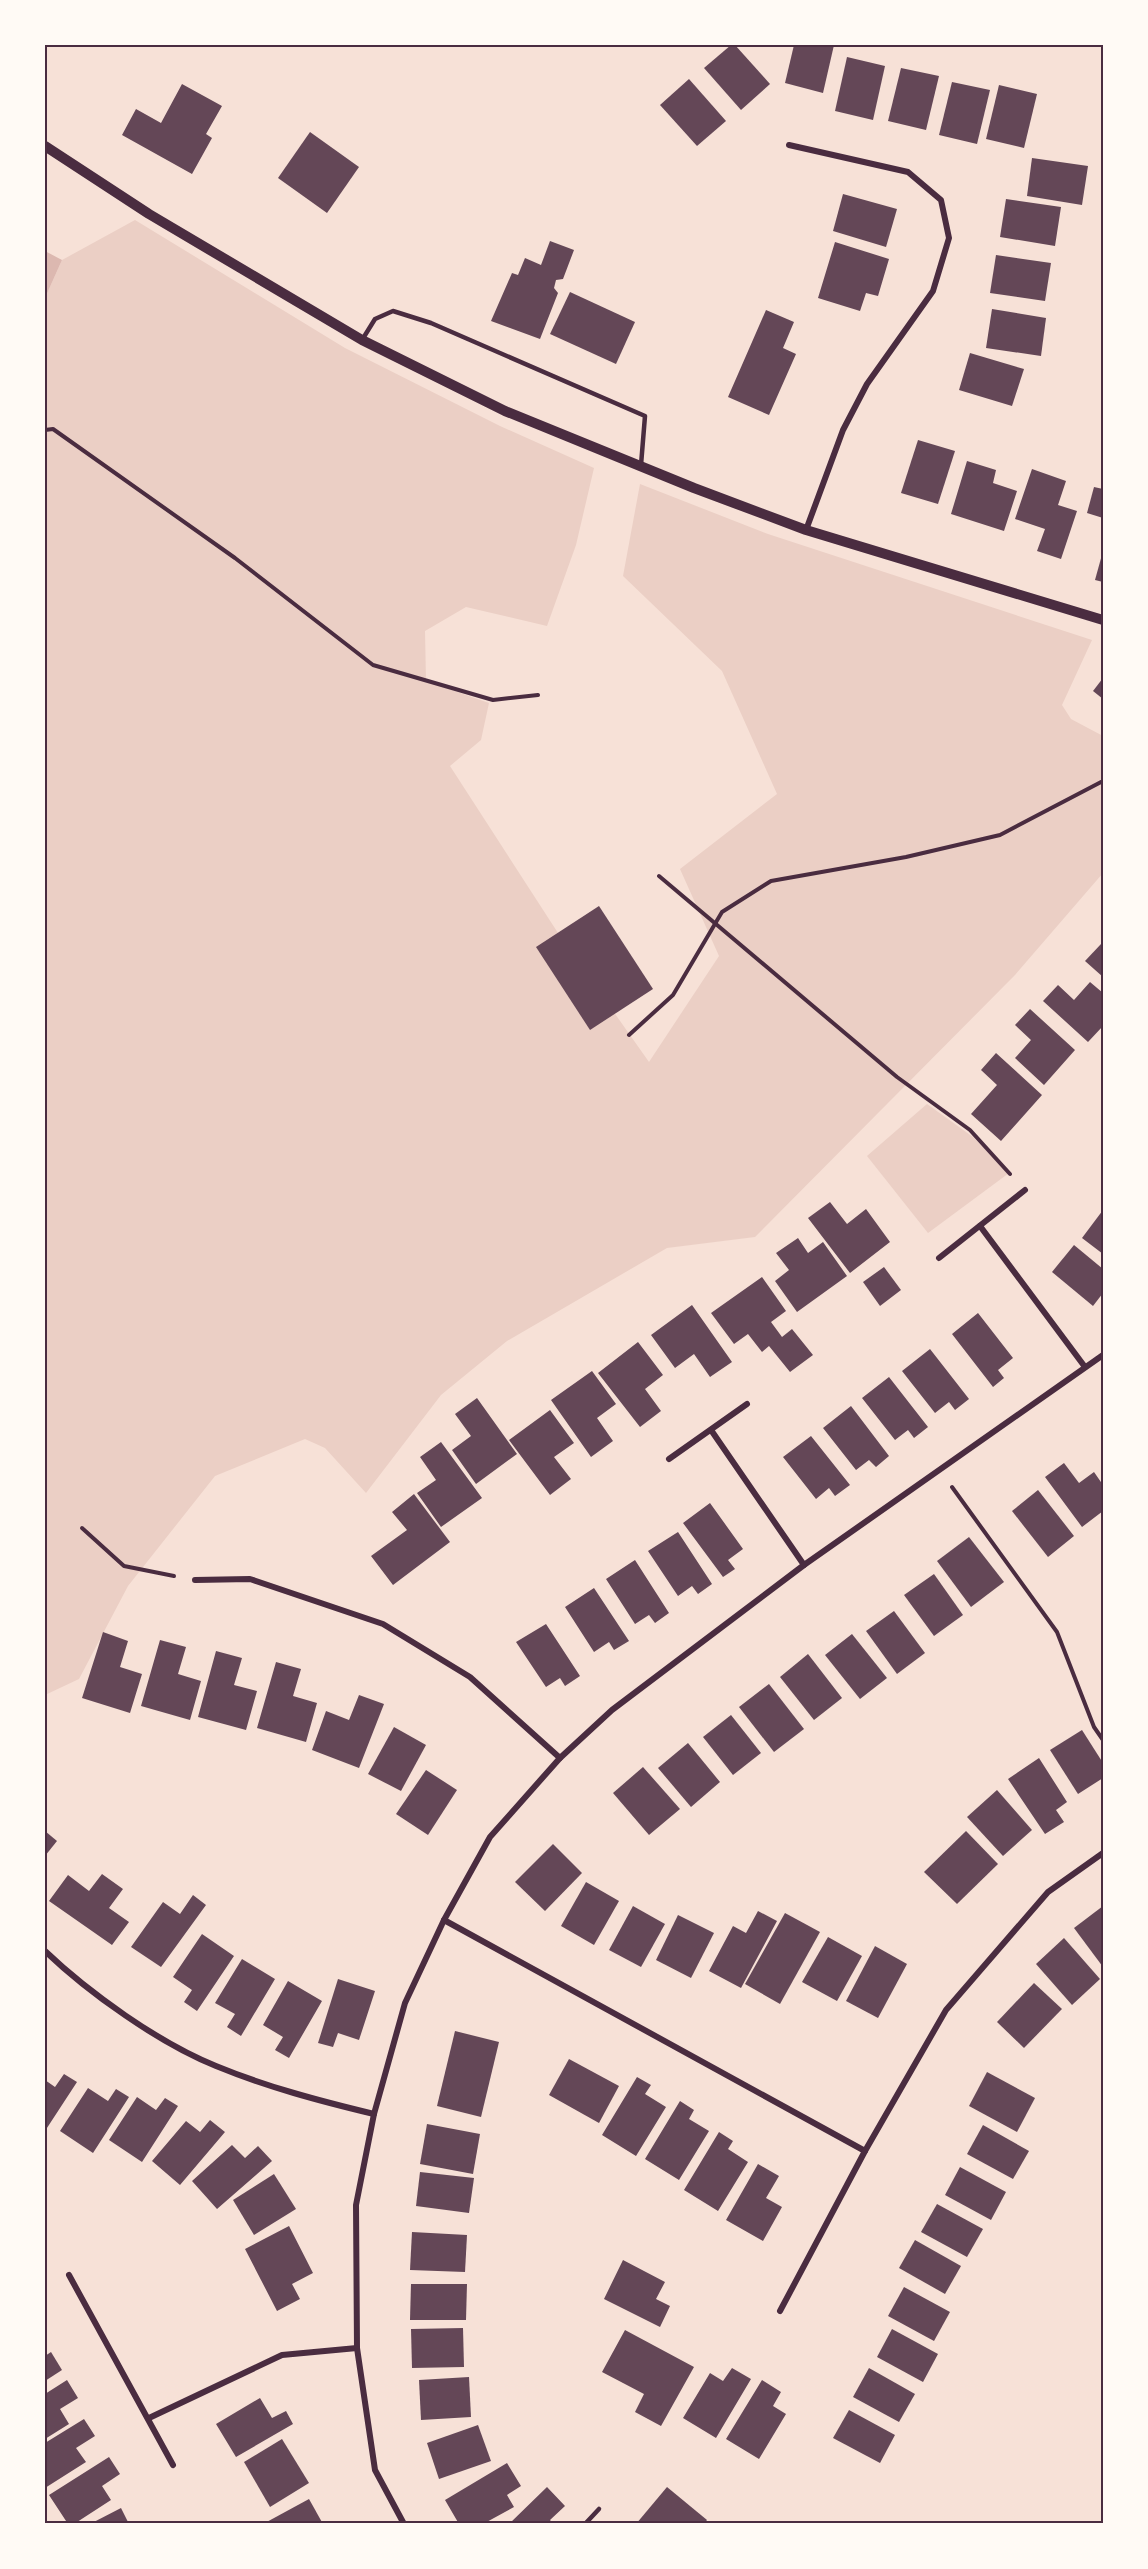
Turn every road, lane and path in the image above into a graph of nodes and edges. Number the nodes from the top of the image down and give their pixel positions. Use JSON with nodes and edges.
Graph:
{"nodes":[{"id":1,"x":789,"y":145,"type":"dead end"},
{"id":2,"x":45,"y":146,"type":"edge"},
{"id":3,"x":362,"y":340,"type":"junction"},
{"id":4,"x":45,"y":430,"type":"edge"},
{"id":5,"x":640,"y":466,"type":"junction"},
{"id":6,"x":806,"y":530,"type":"junction"},
{"id":7,"x":1103,"y":620,"type":"edge"},
{"id":8,"x":538,"y":695,"type":"dead end"},
{"id":9,"x":1103,"y":781,"type":"edge"},
{"id":10,"x":659,"y":876,"type":"dead end"},
{"id":11,"x":715,"y":922,"type":"junction"},
{"id":12,"x":629,"y":1035,"type":"dead end"},
{"id":13,"x":1025,"y":1190,"type":"joint"},
{"id":14,"x":980,"y":1226,"type":"junction"},
{"id":15,"x":939,"y":1258,"type":"dead end"},
{"id":16,"x":1103,"y":1355,"type":"edge"},
{"id":17,"x":1085,"y":1367,"type":"junction"},
{"id":18,"x":747,"y":1404,"type":"dead end"},
{"id":19,"x":711,"y":1430,"type":"junction"},
{"id":20,"x":669,"y":1459,"type":"dead end"},
{"id":21,"x":940,"y":1469,"type":"junction"},
{"id":22,"x":82,"y":1528,"type":"dead end"},
{"id":23,"x":804,"y":1565,"type":"junction"},
{"id":24,"x":195,"y":1580,"type":"joint"},
{"id":25,"x":1103,"y":1740,"type":"edge"},
{"id":26,"x":560,"y":1758,"type":"junction"},
{"id":27,"x":1103,"y":1853,"type":"edge"},
{"id":28,"x":444,"y":1920,"type":"junction"},
{"id":29,"x":45,"y":1951,"type":"edge"},
{"id":30,"x":374,"y":2114,"type":"junction"},
{"id":31,"x":866,"y":2151,"type":"junction"},
{"id":32,"x":69,"y":2275,"type":"dead end"},
{"id":33,"x":780,"y":2311,"type":"dead end"},
{"id":34,"x":357,"y":2348,"type":"junction"},
{"id":35,"x":149,"y":2418,"type":"junction"},
{"id":36,"x":173,"y":2465,"type":"dead end"},
{"id":37,"x":599,"y":2509,"type":"dead end"},
{"id":38,"x":404,"y":2524,"type":"edge"},
{"id":39,"x":585,"y":2524,"type":"edge"}],
"edges":[{"from":1,"to":6,"type":"street"},
{"from":2,"to":3,"type":"street"},
{"from":3,"to":5,"type":"street"},
{"from":3,"to":5,"type":"lane"},
{"from":4,"to":8,"type":"path"},
{"from":5,"to":6,"type":"street"},
{"from":6,"to":7,"type":"street"},
{"from":9,"to":11,"type":"path"},
{"from":10,"to":11,"type":"path"},
{"from":11,"to":12,"type":"path"},
{"from":11,"to":13,"type":"path"},
{"from":13,"to":14,"type":"street"},
{"from":14,"to":15,"type":"street"},
{"from":14,"to":17,"type":"street"},
{"from":16,"to":17,"type":"street"},
{"from":17,"to":21,"type":"street"},
{"from":18,"to":19,"type":"street"},
{"from":19,"to":20,"type":"street"},
{"from":19,"to":23,"type":"street"},
{"from":21,"to":23,"type":"street"},
{"from":21,"to":25,"type":"path"},
{"from":22,"to":24,"type":"path"},
{"from":23,"to":26,"type":"street"},
{"from":24,"to":26,"type":"street"},
{"from":26,"to":28,"type":"street"},
{"from":27,"to":31,"type":"street"},
{"from":28,"to":30,"type":"street"},
{"from":28,"to":31,"type":"street"},
{"from":29,"to":30,"type":"street"},
{"from":30,"to":34,"type":"street"},
{"from":31,"to":33,"type":"street"},
{"from":32,"to":35,"type":"street"},
{"from":34,"to":35,"type":"street"},
{"from":34,"to":38,"type":"street"},
{"from":35,"to":36,"type":"street"},
{"from":37,"to":39,"type":"lane"}]}
